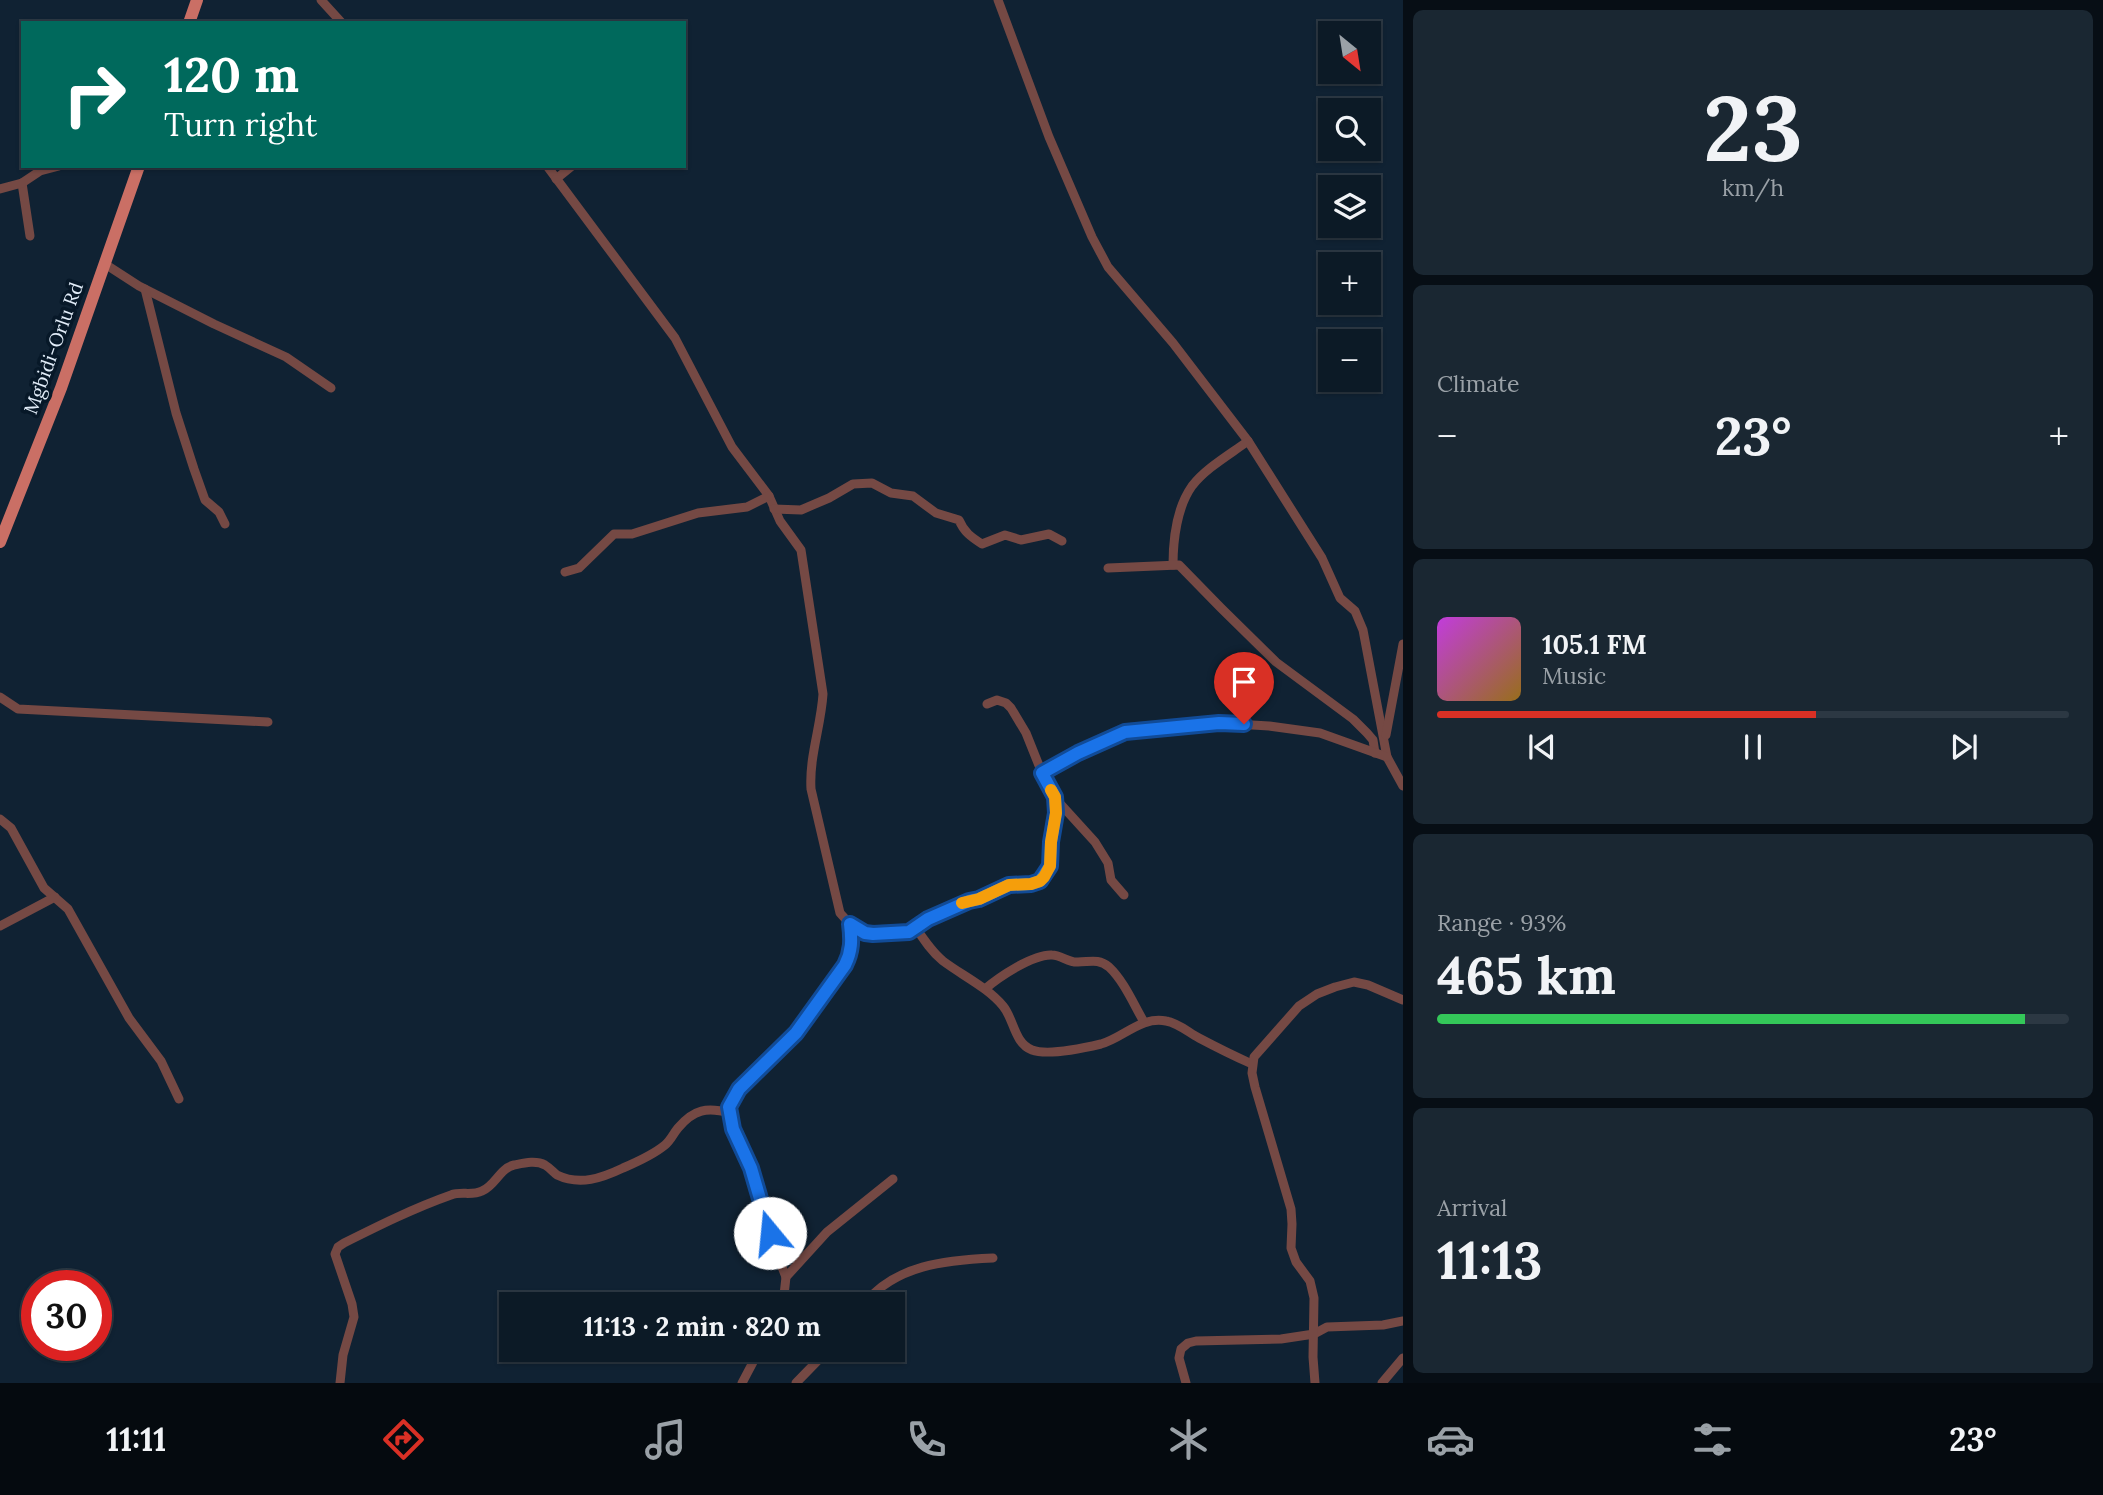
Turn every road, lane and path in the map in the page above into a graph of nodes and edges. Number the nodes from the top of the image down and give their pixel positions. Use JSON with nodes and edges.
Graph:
{"nodes":[{"id":1,"x":197,"y":0,"type":"edge"},
{"id":2,"x":321,"y":0,"type":"edge"},
{"id":3,"x":998,"y":0,"type":"edge"},
{"id":4,"x":190,"y":21,"type":"edge"},
{"id":5,"x":340,"y":21,"type":"edge"},
{"id":6,"x":51,"y":168,"type":"edge"},
{"id":7,"x":138,"y":168,"type":"edge"},
{"id":8,"x":548,"y":168,"type":"edge"},
{"id":9,"x":569,"y":168,"type":"edge"},
{"id":10,"x":556,"y":178,"type":"junction"},
{"id":11,"x":22,"y":183,"type":"junction"},
{"id":12,"x":0,"y":189,"type":"edge"},
{"id":13,"x":30,"y":236,"type":"dead end"},
{"id":14,"x":105,"y":264,"type":"junction"},
{"id":15,"x":145,"y":289,"type":"junction"},
{"id":16,"x":331,"y":388,"type":"dead end"},
{"id":17,"x":1248,"y":441,"type":"junction"},
{"id":18,"x":769,"y":496,"type":"junction"},
{"id":19,"x":774,"y":509,"type":"junction"},
{"id":20,"x":225,"y":524,"type":"dead end"},
{"id":21,"x":1062,"y":541,"type":"dead end"},
{"id":22,"x":0,"y":542,"type":"edge"},
{"id":23,"x":1173,"y":565,"type":"junction"},
{"id":24,"x":1108,"y":568,"type":"dead end"},
{"id":25,"x":565,"y":572,"type":"dead end"},
{"id":26,"x":1403,"y":644,"type":"edge"},
{"id":27,"x":0,"y":697,"type":"edge"},
{"id":28,"x":987,"y":704,"type":"dead end"},
{"id":29,"x":268,"y":722,"type":"dead end"},
{"id":30,"x":1385,"y":744,"type":"junction"},
{"id":31,"x":1375,"y":753,"type":"junction"},
{"id":32,"x":1387,"y":757,"type":"junction"},
{"id":33,"x":1042,"y":773,"type":"junction"},
{"id":34,"x":1403,"y":786,"type":"edge"},
{"id":35,"x":1055,"y":797,"type":"junction"},
{"id":36,"x":0,"y":819,"type":"edge"},
{"id":37,"x":1124,"y":895,"type":"dead end"},
{"id":38,"x":55,"y":897,"type":"junction"},
{"id":39,"x":850,"y":924,"type":"junction"},
{"id":40,"x":0,"y":926,"type":"edge"},
{"id":41,"x":916,"y":928,"type":"junction"},
{"id":42,"x":985,"y":989,"type":"junction"},
{"id":43,"x":1403,"y":1000,"type":"edge"},
{"id":44,"x":1144,"y":1022,"type":"junction"},
{"id":45,"x":1252,"y":1064,"type":"junction"},
{"id":46,"x":179,"y":1099,"type":"dead end"},
{"id":47,"x":730,"y":1113,"type":"junction"},
{"id":48,"x":894,"y":1179,"type":"dead end"},
{"id":49,"x":993,"y":1258,"type":"dead end"},
{"id":50,"x":786,"y":1277,"type":"junction"},
{"id":51,"x":784,"y":1292,"type":"edge"},
{"id":52,"x":873,"y":1292,"type":"edge"},
{"id":53,"x":1403,"y":1321,"type":"edge"},
{"id":54,"x":1314,"y":1334,"type":"junction"},
{"id":55,"x":1403,"y":1358,"type":"edge"},
{"id":56,"x":753,"y":1362,"type":"edge"},
{"id":57,"x":818,"y":1362,"type":"edge"},
{"id":58,"x":340,"y":1383,"type":"edge"},
{"id":59,"x":742,"y":1383,"type":"edge"},
{"id":60,"x":796,"y":1383,"type":"edge"},
{"id":61,"x":1186,"y":1383,"type":"edge"},
{"id":62,"x":1315,"y":1383,"type":"edge"},
{"id":63,"x":1382,"y":1383,"type":"edge"}],
"edges":[{"from":1,"to":4,"type":"main road"},
{"from":2,"to":5,"type":"street"},
{"from":3,"to":17,"type":"street"},
{"from":6,"to":11,"type":"street"},
{"from":7,"to":14,"type":"main road","name":"Mgbidi-Orlu Rd"},
{"from":8,"to":10,"type":"street"},
{"from":9,"to":10,"type":"street"},
{"from":10,"to":18,"type":"street"},
{"from":11,"to":12,"type":"street"},
{"from":11,"to":13,"type":"street"},
{"from":14,"to":15,"type":"street"},
{"from":14,"to":22,"type":"main road","name":"Mgbidi-Orlu Rd"},
{"from":15,"to":16,"type":"street"},
{"from":15,"to":20,"type":"street"},
{"from":17,"to":23,"type":"street"},
{"from":17,"to":30,"type":"street"},
{"from":18,"to":19,"type":"street"},
{"from":18,"to":25,"type":"street"},
{"from":19,"to":21,"type":"street"},
{"from":19,"to":39,"type":"street"},
{"from":23,"to":24,"type":"street"},
{"from":23,"to":31,"type":"street"},
{"from":26,"to":30,"type":"street"},
{"from":27,"to":29,"type":"street"},
{"from":28,"to":33,"type":"street"},
{"from":30,"to":32,"type":"street"},
{"from":31,"to":32,"type":"street"},
{"from":31,"to":33,"type":"street"},
{"from":32,"to":34,"type":"street"},
{"from":33,"to":35,"type":"street"},
{"from":35,"to":37,"type":"street"},
{"from":35,"to":41,"type":"street"},
{"from":36,"to":38,"type":"street"},
{"from":38,"to":40,"type":"street"},
{"from":38,"to":46,"type":"street"},
{"from":39,"to":41,"type":"street"},
{"from":39,"to":47,"type":"street"},
{"from":41,"to":42,"type":"street"},
{"from":42,"to":44,"type":"street"},
{"from":42,"to":44,"type":"street"},
{"from":43,"to":45,"type":"street"},
{"from":44,"to":45,"type":"street"},
{"from":45,"to":54,"type":"street"},
{"from":47,"to":50,"type":"street"},
{"from":47,"to":58,"type":"street"},
{"from":48,"to":50,"type":"street"},
{"from":49,"to":52,"type":"street"},
{"from":50,"to":51,"type":"street"},
{"from":53,"to":54,"type":"street"},
{"from":54,"to":61,"type":"street"},
{"from":54,"to":62,"type":"street"},
{"from":55,"to":63,"type":"street"},
{"from":56,"to":59,"type":"street"},
{"from":57,"to":60,"type":"street"}]}
